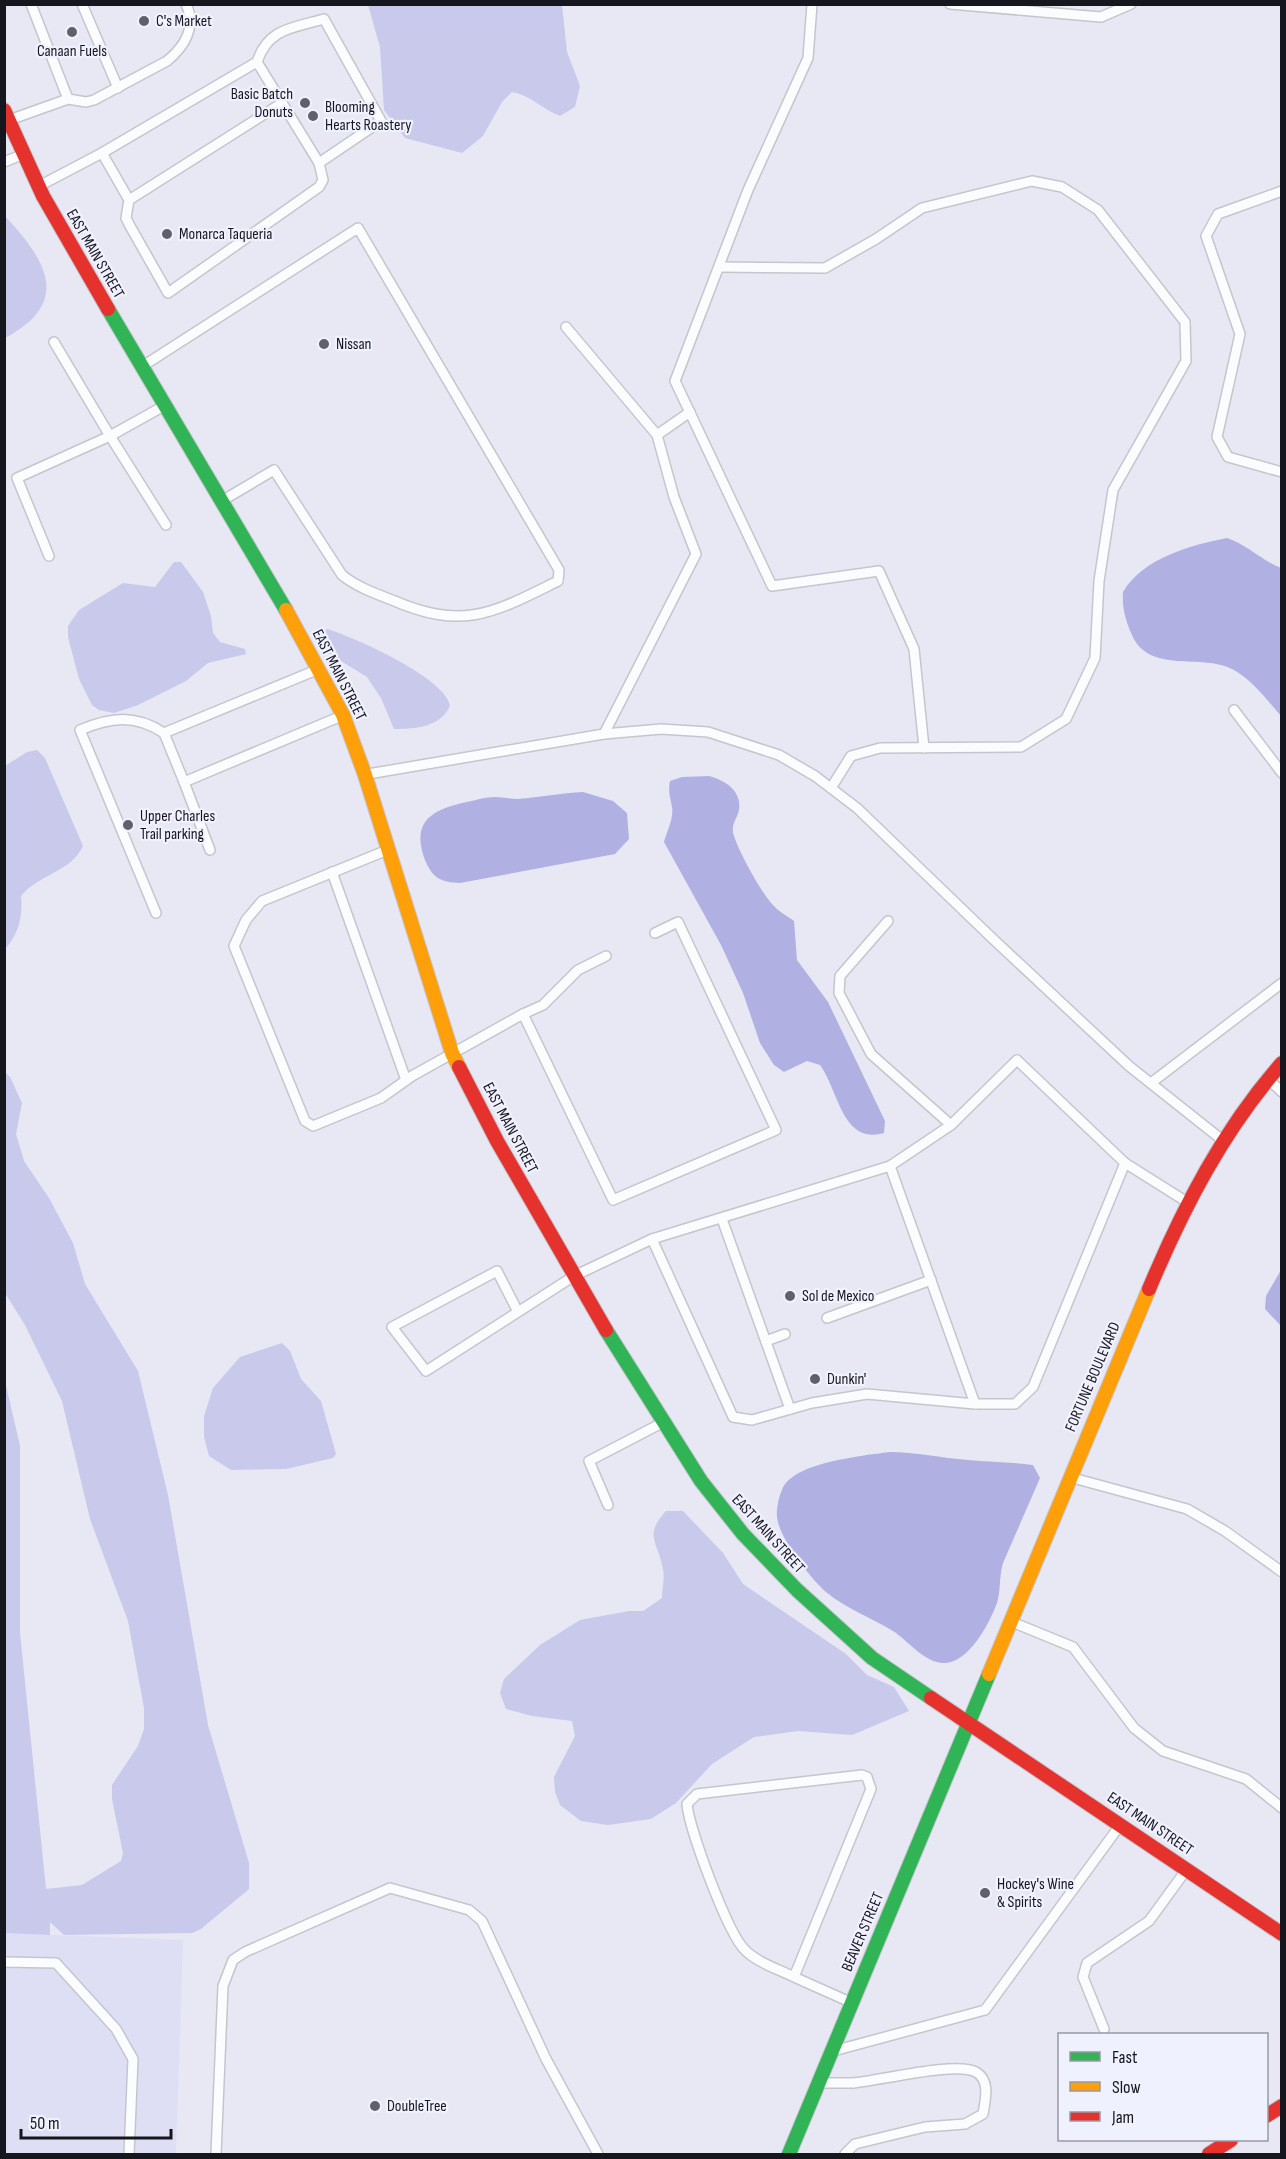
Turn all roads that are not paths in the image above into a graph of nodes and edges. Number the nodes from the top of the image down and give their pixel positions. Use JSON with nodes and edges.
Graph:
{"nodes":[{"id":1,"x":31,"y":4,"type":"edge"},
{"id":2,"x":82,"y":4,"type":"edge"},
{"id":3,"x":186,"y":4,"type":"edge"},
{"id":4,"x":812,"y":4,"type":"edge"},
{"id":5,"x":950,"y":4,"type":"edge"},
{"id":6,"x":1131,"y":4,"type":"edge"},
{"id":7,"x":257,"y":62,"type":"junction"},
{"id":8,"x":118,"y":88,"type":"junction"},
{"id":9,"x":68,"y":99,"type":"junction"},
{"id":10,"x":282,"y":103,"type":"junction"},
{"id":11,"x":7,"y":115,"type":"edge"},
{"id":12,"x":102,"y":153,"type":"junction"},
{"id":13,"x":24,"y":154,"type":"junction"},
{"id":14,"x":4,"y":162,"type":"edge"},
{"id":15,"x":319,"y":163,"type":"junction"},
{"id":16,"x":39,"y":186,"type":"junction"},
{"id":17,"x":1281,"y":191,"type":"edge"},
{"id":18,"x":129,"y":200,"type":"junction"},
{"id":19,"x":720,"y":267,"type":"junction"},
{"id":20,"x":566,"y":327,"type":"dead end"},
{"id":21,"x":54,"y":342,"type":"dead end"},
{"id":22,"x":141,"y":367,"type":"junction"},
{"id":23,"x":164,"y":406,"type":"junction"},
{"id":24,"x":690,"y":412,"type":"junction"},
{"id":25,"x":657,"y":435,"type":"junction"},
{"id":26,"x":110,"y":436,"type":"junction"},
{"id":27,"x":1281,"y":472,"type":"edge"},
{"id":28,"x":221,"y":502,"type":"junction"},
{"id":29,"x":166,"y":525,"type":"dead end"},
{"id":30,"x":49,"y":556,"type":"dead end"},
{"id":31,"x":319,"y":669,"type":"junction"},
{"id":32,"x":1234,"y":710,"type":"dead end"},
{"id":33,"x":343,"y":715,"type":"junction"},
{"id":34,"x":164,"y":733,"type":"junction"},
{"id":35,"x":604,"y":734,"type":"junction"},
{"id":36,"x":924,"y":748,"type":"junction"},
{"id":37,"x":1281,"y":774,"type":"edge"},
{"id":38,"x":365,"y":775,"type":"junction"},
{"id":39,"x":184,"y":782,"type":"junction"},
{"id":40,"x":831,"y":788,"type":"junction"},
{"id":41,"x":210,"y":850,"type":"dead end"},
{"id":42,"x":388,"y":850,"type":"junction"},
{"id":43,"x":332,"y":872,"type":"junction"},
{"id":44,"x":156,"y":913,"type":"dead end"},
{"id":45,"x":888,"y":921,"type":"dead end"},
{"id":46,"x":655,"y":933,"type":"dead end"},
{"id":47,"x":606,"y":956,"type":"dead end"},
{"id":48,"x":1281,"y":983,"type":"edge"},
{"id":49,"x":524,"y":1014,"type":"junction"},
{"id":50,"x":452,"y":1053,"type":"junction"},
{"id":51,"x":1281,"y":1064,"type":"edge"},
{"id":52,"x":1268,"y":1078,"type":"junction"},
{"id":53,"x":406,"y":1080,"type":"junction"},
{"id":54,"x":1151,"y":1083,"type":"junction"},
{"id":55,"x":1281,"y":1092,"type":"edge"},
{"id":56,"x":951,"y":1125,"type":"junction"},
{"id":57,"x":1223,"y":1141,"type":"junction"},
{"id":58,"x":1125,"y":1163,"type":"junction"},
{"id":59,"x":890,"y":1166,"type":"junction"},
{"id":60,"x":1189,"y":1203,"type":"junction"},
{"id":61,"x":722,"y":1219,"type":"junction"},
{"id":62,"x":652,"y":1239,"type":"junction"},
{"id":63,"x":574,"y":1275,"type":"junction"},
{"id":64,"x":931,"y":1280,"type":"junction"},
{"id":65,"x":518,"y":1312,"type":"junction"},
{"id":66,"x":827,"y":1318,"type":"dead end"},
{"id":67,"x":785,"y":1334,"type":"dead end"},
{"id":68,"x":766,"y":1341,"type":"junction"},
{"id":69,"x":975,"y":1404,"type":"junction"},
{"id":70,"x":790,"y":1409,"type":"junction"},
{"id":71,"x":662,"y":1422,"type":"junction"},
{"id":72,"x":1069,"y":1477,"type":"junction"},
{"id":73,"x":608,"y":1505,"type":"dead end"},
{"id":74,"x":1281,"y":1572,"type":"edge"},
{"id":75,"x":1010,"y":1621,"type":"junction"},
{"id":76,"x":969,"y":1722,"type":"junction"},
{"id":77,"x":1281,"y":1808,"type":"edge"},
{"id":78,"x":1121,"y":1824,"type":"junction"},
{"id":79,"x":1187,"y":1869,"type":"junction"},
{"id":80,"x":1281,"y":1934,"type":"edge"},
{"id":81,"x":4,"y":1962,"type":"edge"},
{"id":82,"x":794,"y":1977,"type":"junction"},
{"id":83,"x":852,"y":2003,"type":"junction"},
{"id":84,"x":1104,"y":2029,"type":"dead end"},
{"id":85,"x":831,"y":2052,"type":"junction"},
{"id":86,"x":818,"y":2083,"type":"junction"},
{"id":87,"x":1281,"y":2106,"type":"edge"},
{"id":88,"x":1268,"y":2115,"type":"edge"},
{"id":89,"x":1228,"y":2141,"type":"edge"},
{"id":90,"x":129,"y":2154,"type":"edge"},
{"id":91,"x":216,"y":2154,"type":"edge"},
{"id":92,"x":598,"y":2154,"type":"edge"},
{"id":93,"x":789,"y":2154,"type":"edge"},
{"id":94,"x":845,"y":2154,"type":"edge"},
{"id":95,"x":1209,"y":2154,"type":"edge"}],
"edges":[{"from":1,"to":9,"type":"lane"},
{"from":2,"to":8,"type":"lane"},
{"from":3,"to":8,"type":"lane"},
{"from":4,"to":19,"type":"lane"},
{"from":5,"to":6,"type":"lane"},
{"from":7,"to":10,"type":"lane"},
{"from":7,"to":12,"type":"lane"},
{"from":7,"to":15,"type":"lane"},
{"from":8,"to":9,"type":"lane"},
{"from":9,"to":11,"type":"lane"},
{"from":10,"to":15,"type":"lane"},
{"from":10,"to":18,"type":"lane"},
{"from":11,"to":13,"type":"main road","name":"EAST MAIN STREET"},
{"from":12,"to":16,"type":"lane"},
{"from":12,"to":18,"type":"lane"},
{"from":13,"to":14,"type":"lane"},
{"from":13,"to":16,"type":"main road","name":"EAST MAIN STREET"},
{"from":15,"to":18,"type":"lane"},
{"from":16,"to":22,"type":"main road","name":"EAST MAIN STREET"},
{"from":17,"to":27,"type":"lane"},
{"from":19,"to":24,"type":"lane"},
{"from":19,"to":36,"type":"lane"},
{"from":20,"to":25,"type":"lane"},
{"from":21,"to":26,"type":"lane"},
{"from":22,"to":23,"type":"main road","name":"EAST MAIN STREET"},
{"from":22,"to":28,"type":"lane"},
{"from":23,"to":26,"type":"lane"},
{"from":23,"to":28,"type":"main road","name":"EAST MAIN STREET"},
{"from":24,"to":25,"type":"lane"},
{"from":24,"to":36,"type":"lane"},
{"from":25,"to":35,"type":"lane"},
{"from":26,"to":29,"type":"lane"},
{"from":26,"to":30,"type":"lane"},
{"from":28,"to":31,"type":"main road","name":"EAST MAIN STREET"},
{"from":31,"to":33,"type":"main road","name":"EAST MAIN STREET"},
{"from":31,"to":34,"type":"lane"},
{"from":32,"to":37,"type":"lane"},
{"from":33,"to":38,"type":"main road","name":"EAST MAIN STREET"},
{"from":33,"to":39,"type":"lane"},
{"from":34,"to":39,"type":"lane"},
{"from":34,"to":44,"type":"lane"},
{"from":35,"to":38,"type":"lane"},
{"from":35,"to":40,"type":"lane"},
{"from":36,"to":40,"type":"lane"},
{"from":38,"to":42,"type":"main road","name":"EAST MAIN STREET"},
{"from":39,"to":41,"type":"lane"},
{"from":40,"to":54,"type":"lane"},
{"from":42,"to":43,"type":"lane"},
{"from":42,"to":50,"type":"main road","name":"EAST MAIN STREET"},
{"from":43,"to":53,"type":"lane"},
{"from":43,"to":53,"type":"lane"},
{"from":45,"to":56,"type":"lane"},
{"from":46,"to":49,"type":"lane"},
{"from":47,"to":49,"type":"lane"},
{"from":48,"to":54,"type":"lane"},
{"from":49,"to":50,"type":"lane"},
{"from":50,"to":53,"type":"lane"},
{"from":50,"to":63,"type":"main road","name":"EAST MAIN STREET"},
{"from":51,"to":52,"type":"main road","name":"FORTUNE BOULEVARD"},
{"from":52,"to":55,"type":"lane"},
{"from":52,"to":57,"type":"main road","name":"FORTUNE BOULEVARD"},
{"from":54,"to":57,"type":"lane"},
{"from":56,"to":58,"type":"lane"},
{"from":56,"to":59,"type":"lane"},
{"from":57,"to":60,"type":"main road","name":"FORTUNE BOULEVARD"},
{"from":58,"to":60,"type":"lane"},
{"from":58,"to":69,"type":"lane"},
{"from":59,"to":61,"type":"lane"},
{"from":59,"to":64,"type":"lane"},
{"from":60,"to":72,"type":"main road","name":"FORTUNE BOULEVARD"},
{"from":61,"to":62,"type":"lane"},
{"from":61,"to":68,"type":"lane"},
{"from":62,"to":63,"type":"lane"},
{"from":62,"to":70,"type":"lane"},
{"from":63,"to":65,"type":"lane"},
{"from":63,"to":71,"type":"main road","name":"EAST MAIN STREET"},
{"from":64,"to":66,"type":"lane"},
{"from":64,"to":69,"type":"lane"},
{"from":65,"to":65,"type":"lane"},
{"from":67,"to":68,"type":"lane"},
{"from":68,"to":70,"type":"lane"},
{"from":69,"to":70,"type":"lane"},
{"from":71,"to":73,"type":"lane"},
{"from":71,"to":76,"type":"main road","name":"EAST MAIN STREET"},
{"from":72,"to":74,"type":"lane"},
{"from":72,"to":75,"type":"main road","name":"FORTUNE BOULEVARD"},
{"from":75,"to":76,"type":"main road","name":"FORTUNE BOULEVARD"},
{"from":75,"to":77,"type":"lane"},
{"from":76,"to":78,"type":"main road","name":"EAST MAIN STREET"},
{"from":76,"to":83,"type":"main road","name":"BEAVER STREET"},
{"from":78,"to":79,"type":"main road","name":"EAST MAIN STREET"},
{"from":78,"to":85,"type":"lane"},
{"from":79,"to":80,"type":"main road","name":"EAST MAIN STREET"},
{"from":79,"to":84,"type":"lane"},
{"from":81,"to":90,"type":"lane"},
{"from":82,"to":82,"type":"lane"},
{"from":82,"to":83,"type":"lane"},
{"from":83,"to":85,"type":"main road","name":"BEAVER STREET"},
{"from":85,"to":86,"type":"main road","name":"BEAVER STREET"},
{"from":86,"to":93,"type":"main road","name":"BEAVER STREET"},
{"from":86,"to":94,"type":"lane"},
{"from":87,"to":88,"type":"main road"},
{"from":89,"to":95,"type":"main road"},
{"from":91,"to":92,"type":"lane"}]}
